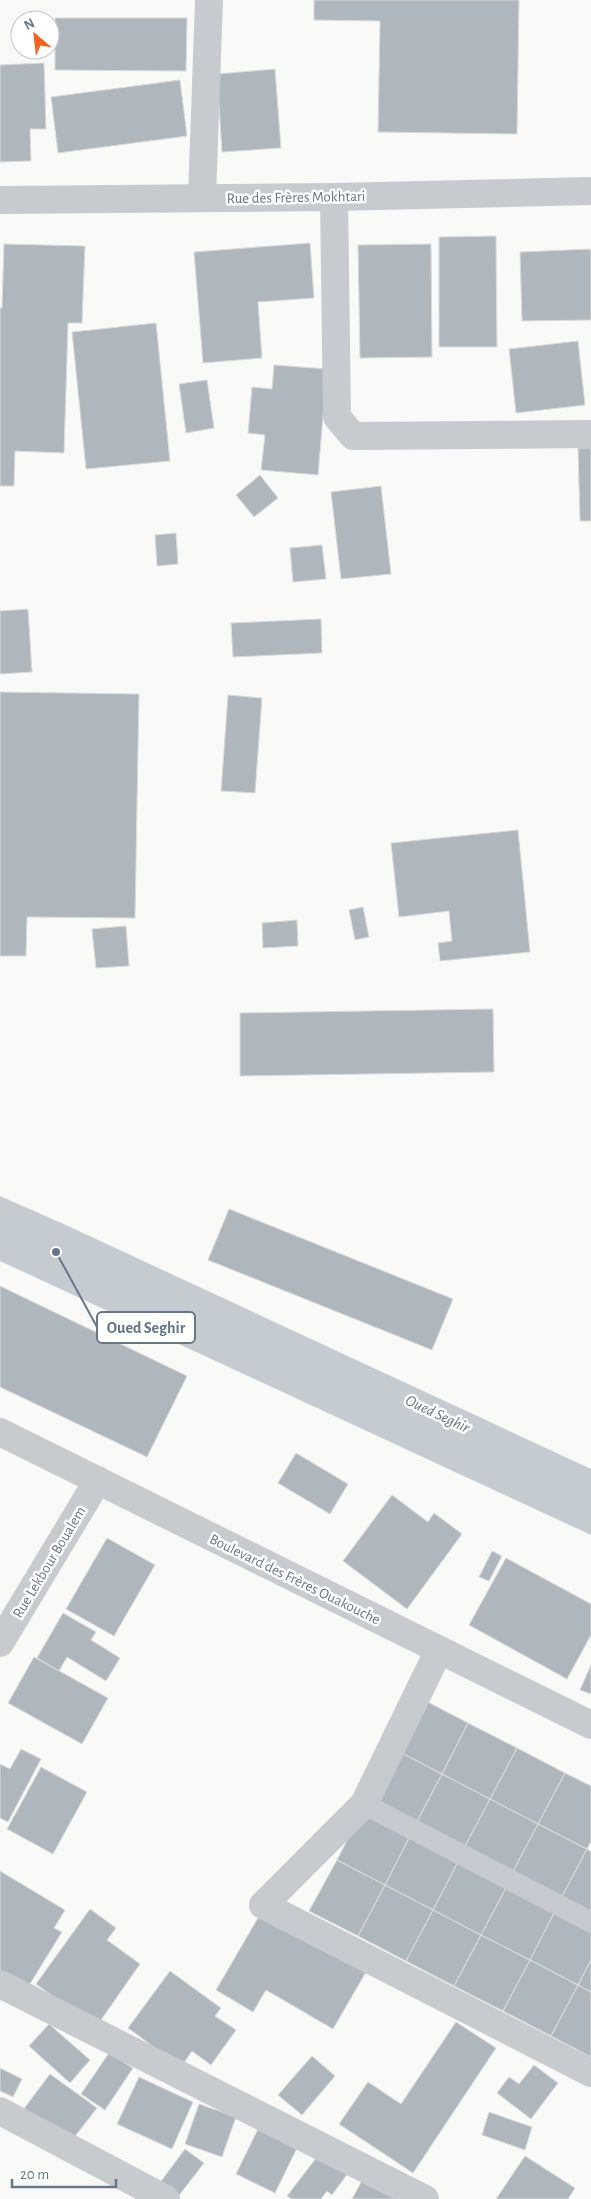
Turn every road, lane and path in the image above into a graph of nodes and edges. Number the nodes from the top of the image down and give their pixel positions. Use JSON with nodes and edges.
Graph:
{"nodes":[{"id":1,"x":209,"y":0,"type":"edge"},
{"id":2,"x":591,"y":192,"type":"edge"},
{"id":3,"x":334,"y":197,"type":"junction"},
{"id":4,"x":202,"y":198,"type":"junction"},
{"id":5,"x":0,"y":200,"type":"edge"},
{"id":6,"x":591,"y":434,"type":"edge"},
{"id":7,"x":0,"y":1432,"type":"edge"},
{"id":8,"x":98,"y":1480,"type":"junction"},
{"id":9,"x":0,"y":1643,"type":"edge"},
{"id":10,"x":439,"y":1650,"type":"junction"},
{"id":11,"x":591,"y":1725,"type":"edge"},
{"id":12,"x":364,"y":1804,"type":"junction"},
{"id":13,"x":591,"y":1922,"type":"edge"},
{"id":14,"x":0,"y":1984,"type":"edge"},
{"id":15,"x":591,"y":2073,"type":"edge"},
{"id":16,"x":0,"y":2111,"type":"edge"},
{"id":17,"x":166,"y":2199,"type":"edge"},
{"id":18,"x":424,"y":2199,"type":"edge"}],
"edges":[{"from":1,"to":4,"type":"street"},
{"from":2,"to":3,"type":"street","name":"Rue des Frères Mokhtari"},
{"from":3,"to":4,"type":"street","name":"Rue des Frères Mokhtari"},
{"from":3,"to":6,"type":"street"},
{"from":4,"to":5,"type":"street","name":"Rue des Frères Mokhtari"},
{"from":7,"to":8,"type":"street","name":"Boulevard des Frères Ouakouche"},
{"from":8,"to":9,"type":"street","name":"Rue Lekbour Boualem"},
{"from":8,"to":10,"type":"street","name":"Boulevard des Frères Ouakouche"},
{"from":10,"to":11,"type":"street","name":"Boulevard des Frères Ouakouche"},
{"from":10,"to":12,"type":"street"},
{"from":12,"to":13,"type":"lane"},
{"from":12,"to":15,"type":"street"},
{"from":14,"to":18,"type":"street"},
{"from":16,"to":17,"type":"street"}]}
